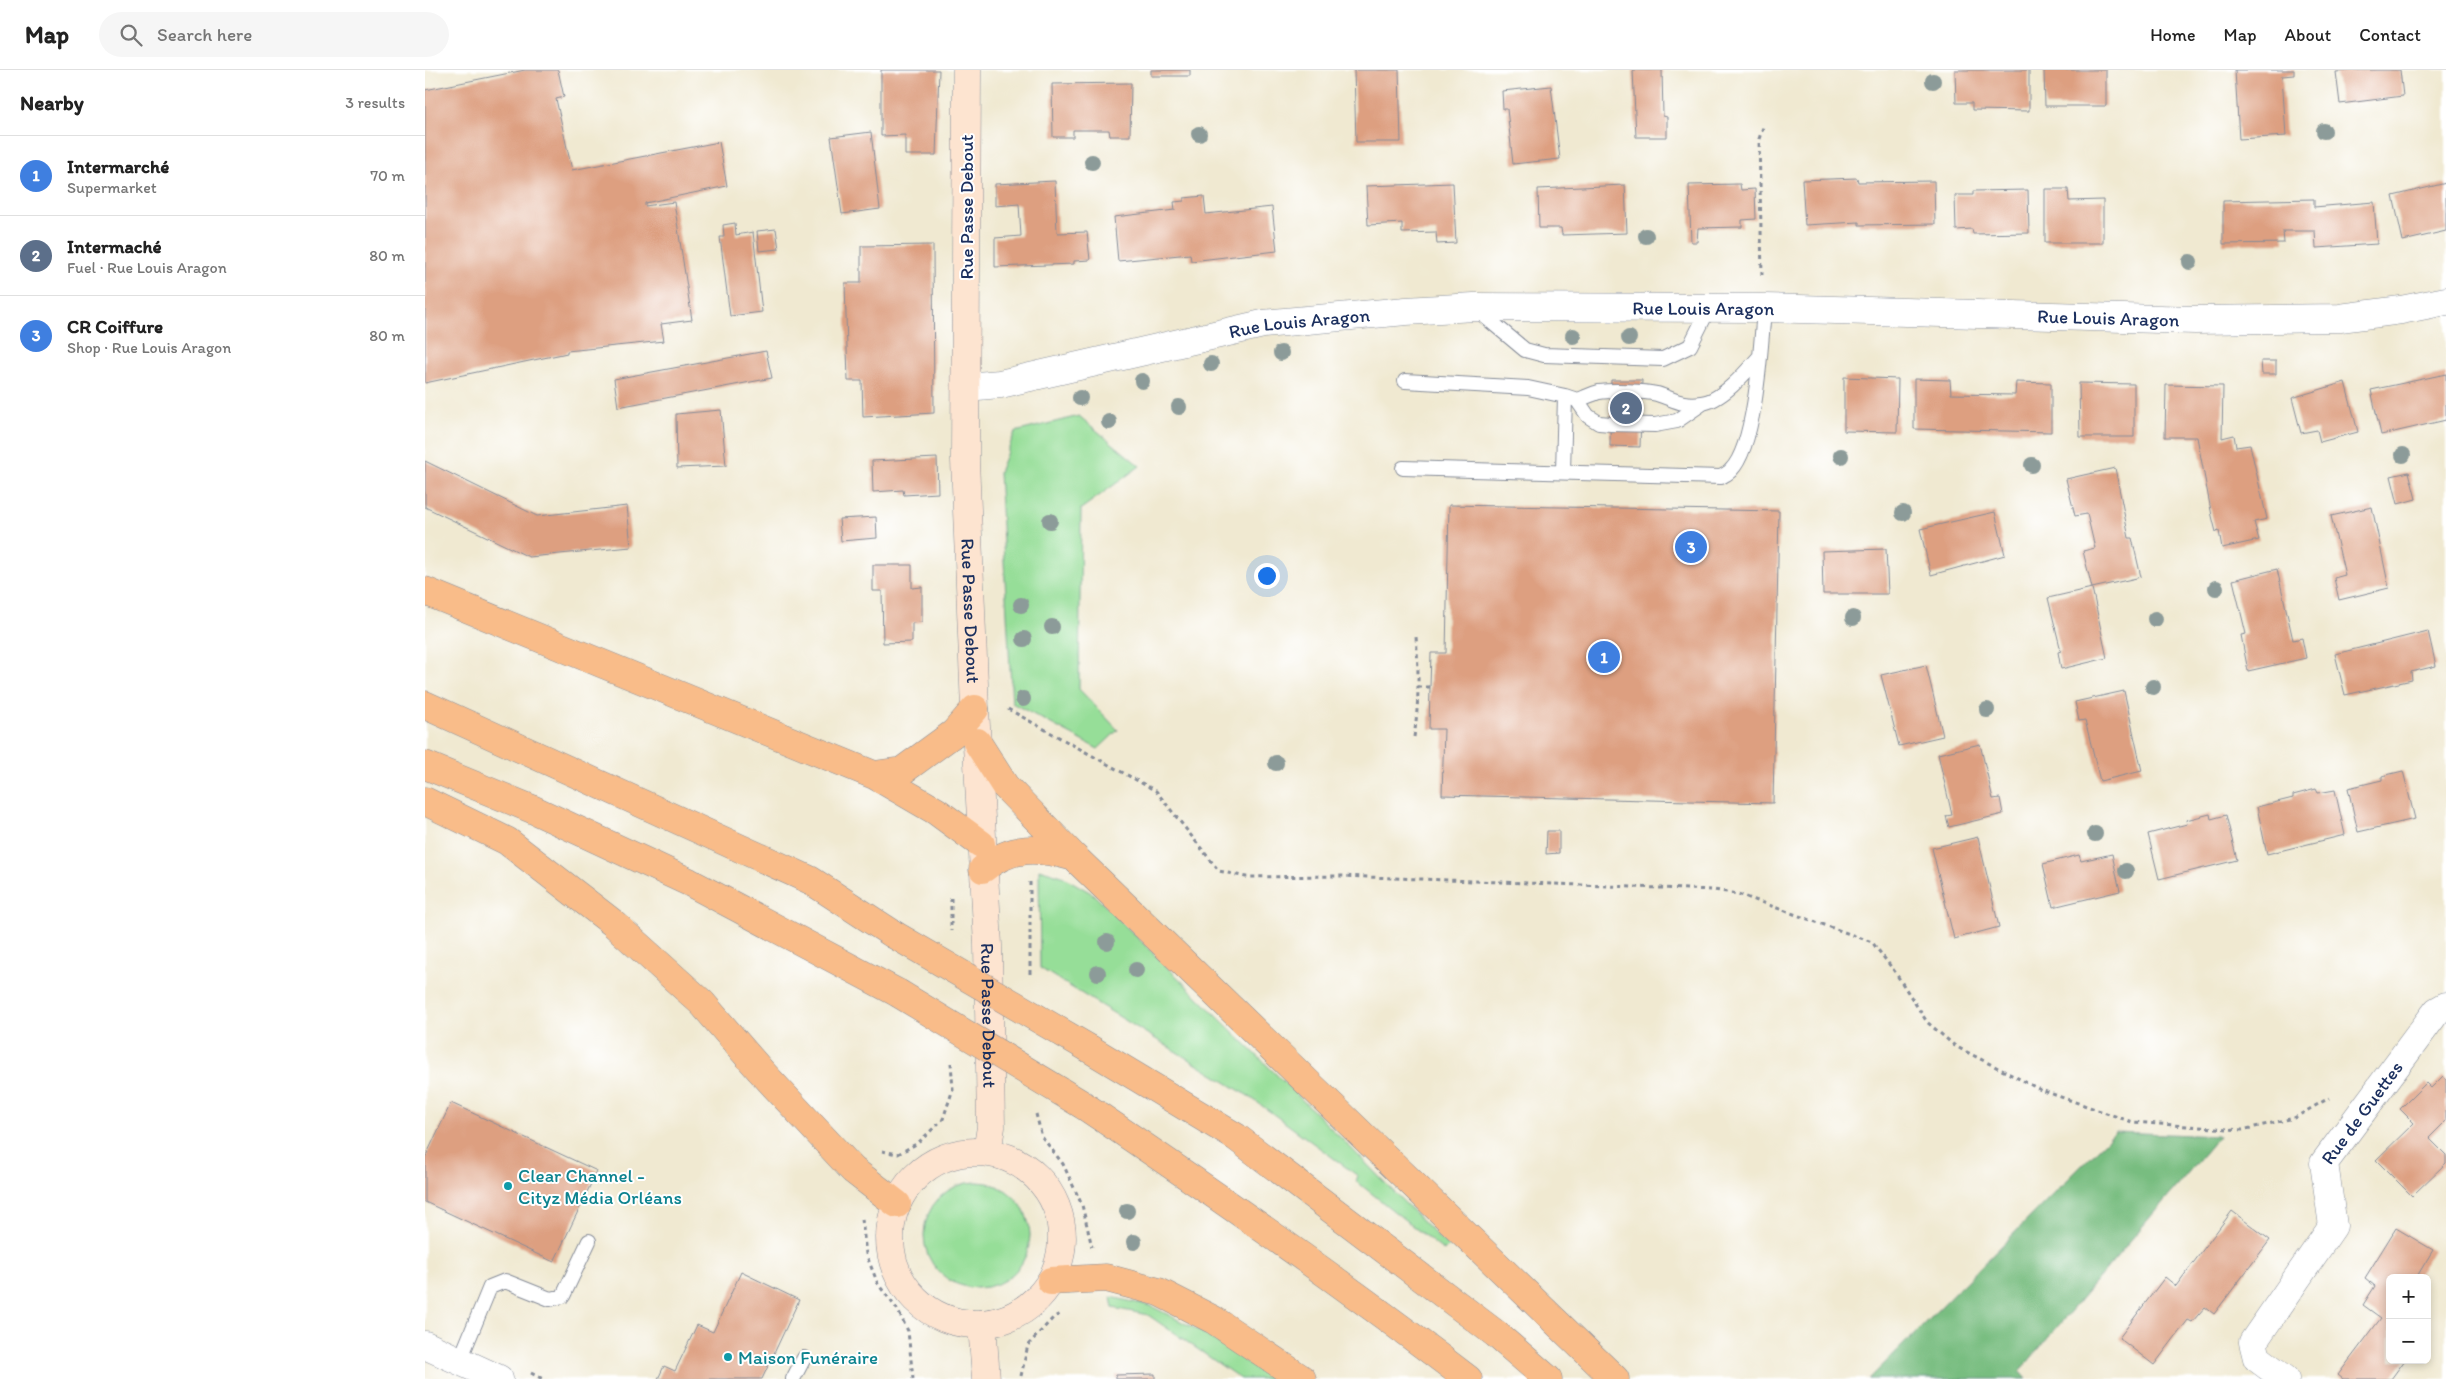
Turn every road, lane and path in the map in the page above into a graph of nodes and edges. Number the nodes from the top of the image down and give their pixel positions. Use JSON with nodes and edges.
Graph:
{"nodes":[{"id":1,"x":967,"y":70,"type":"edge"},
{"id":2,"x":1764,"y":124,"type":"dead end"},
{"id":3,"x":2446,"y":301,"type":"edge"},
{"id":4,"x":1474,"y":307,"type":"junction"},
{"id":5,"x":1709,"y":308,"type":"junction"},
{"id":6,"x":1764,"y":308,"type":"junction"},
{"id":7,"x":1760,"y":355,"type":"junction"},
{"id":8,"x":1405,"y":381,"type":"dead end"},
{"id":9,"x":966,"y":387,"type":"junction"},
{"id":10,"x":1571,"y":398,"type":"junction"},
{"id":11,"x":1703,"y":403,"type":"junction"},
{"id":12,"x":1403,"y":468,"type":"dead end"},
{"id":13,"x":1563,"y":472,"type":"junction"},
{"id":14,"x":425,"y":591,"type":"edge"},
{"id":15,"x":1416,"y":637,"type":"dead end"},
{"id":16,"x":1418,"y":687,"type":"junction"},
{"id":17,"x":1429,"y":687,"type":"dead end"},
{"id":18,"x":425,"y":705,"type":"edge"},
{"id":19,"x":1004,"y":707,"type":"dead end"},
{"id":20,"x":975,"y":709,"type":"junction"},
{"id":21,"x":1414,"y":737,"type":"dead end"},
{"id":22,"x":977,"y":742,"type":"junction"},
{"id":23,"x":425,"y":765,"type":"edge"},
{"id":24,"x":874,"y":775,"type":"junction"},
{"id":25,"x":425,"y":801,"type":"edge"},
{"id":26,"x":982,"y":857,"type":"junction"},
{"id":27,"x":1073,"y":857,"type":"junction"},
{"id":28,"x":1030,"y":874,"type":"dead end"},
{"id":29,"x":951,"y":894,"type":"dead end"},
{"id":30,"x":951,"y":921,"type":"dead end"},
{"id":31,"x":1030,"y":966,"type":"dead end"},
{"id":32,"x":2446,"y":1006,"type":"edge"},
{"id":33,"x":951,"y":1065,"type":"dead end"},
{"id":34,"x":2329,"y":1098,"type":"dead end"},
{"id":35,"x":1036,"y":1117,"type":"dead end"},
{"id":36,"x":879,"y":1150,"type":"dead end"},
{"id":37,"x":987,"y":1152,"type":"junction"},
{"id":38,"x":897,"y":1204,"type":"junction"},
{"id":39,"x":861,"y":1213,"type":"dead end"},
{"id":40,"x":589,"y":1241,"type":"dead end"},
{"id":41,"x":1098,"y":1251,"type":"dead end"},
{"id":42,"x":1051,"y":1281,"type":"junction"},
{"id":43,"x":1063,"y":1312,"type":"dead end"},
{"id":44,"x":983,"y":1324,"type":"junction"},
{"id":45,"x":427,"y":1352,"type":"edge"},
{"id":46,"x":804,"y":1358,"type":"dead end"},
{"id":47,"x":460,"y":1360,"type":"junction"},
{"id":48,"x":1021,"y":1376,"type":"dead end"},
{"id":49,"x":499,"y":1379,"type":"edge"},
{"id":50,"x":793,"y":1379,"type":"edge"},
{"id":51,"x":913,"y":1379,"type":"edge"},
{"id":52,"x":986,"y":1379,"type":"edge"},
{"id":53,"x":1302,"y":1379,"type":"edge"},
{"id":54,"x":1468,"y":1379,"type":"edge"},
{"id":55,"x":1548,"y":1379,"type":"edge"},
{"id":56,"x":1615,"y":1379,"type":"edge"},
{"id":57,"x":2285,"y":1379,"type":"edge"}],
"edges":[{"from":1,"to":9,"type":"main road","name":"Rue Passe Debout"},
{"from":2,"to":6,"type":"path"},
{"from":3,"to":6,"type":"street","name":"Rue Louis Aragon"},
{"from":4,"to":5,"type":"street","name":"Rue Louis Aragon"},
{"from":4,"to":5,"type":"lane"},
{"from":4,"to":9,"type":"street","name":"Rue Louis Aragon"},
{"from":5,"to":6,"type":"street","name":"Rue Louis Aragon"},
{"from":6,"to":7,"type":"lane"},
{"from":7,"to":11,"type":"lane"},
{"from":7,"to":13,"type":"lane"},
{"from":8,"to":10,"type":"lane"},
{"from":9,"to":20,"type":"main road","name":"Rue Passe Debout"},
{"from":10,"to":11,"type":"lane"},
{"from":10,"to":11,"type":"lane"},
{"from":10,"to":13,"type":"lane"},
{"from":12,"to":13,"type":"lane"},
{"from":14,"to":24,"type":"main road"},
{"from":15,"to":16,"type":"path"},
{"from":16,"to":17,"type":"path"},
{"from":16,"to":21,"type":"path"},
{"from":18,"to":55,"type":"main road","bridge":true},
{"from":19,"to":34,"type":"path"},
{"from":20,"to":22,"type":"main road","name":"Rue Passe Debout"},
{"from":20,"to":24,"type":"main road"},
{"from":22,"to":26,"type":"main road","name":"Rue Passe Debout"},
{"from":22,"to":27,"type":"main road"},
{"from":23,"to":54,"type":"main road","bridge":true},
{"from":24,"to":26,"type":"main road"},
{"from":25,"to":38,"type":"main road"},
{"from":26,"to":27,"type":"main road"},
{"from":26,"to":37,"type":"main road","name":"Rue Passe Debout"},
{"from":27,"to":56,"type":"main road"},
{"from":28,"to":31,"type":"path"},
{"from":29,"to":30,"type":"path"},
{"from":32,"to":57,"type":"street","name":"Rue de Guettes"},
{"from":33,"to":36,"type":"path"},
{"from":35,"to":41,"type":"path"},
{"from":37,"to":38,"type":"main road"},
{"from":37,"to":42,"type":"main road"},
{"from":38,"to":44,"type":"main road"},
{"from":39,"to":51,"type":"path"},
{"from":40,"to":47,"type":"lane"},
{"from":42,"to":44,"type":"main road"},
{"from":42,"to":53,"type":"main road"},
{"from":43,"to":48,"type":"path"},
{"from":44,"to":52,"type":"main road"},
{"from":45,"to":47,"type":"street"},
{"from":46,"to":50,"type":"lane"},
{"from":47,"to":49,"type":"street"}]}
